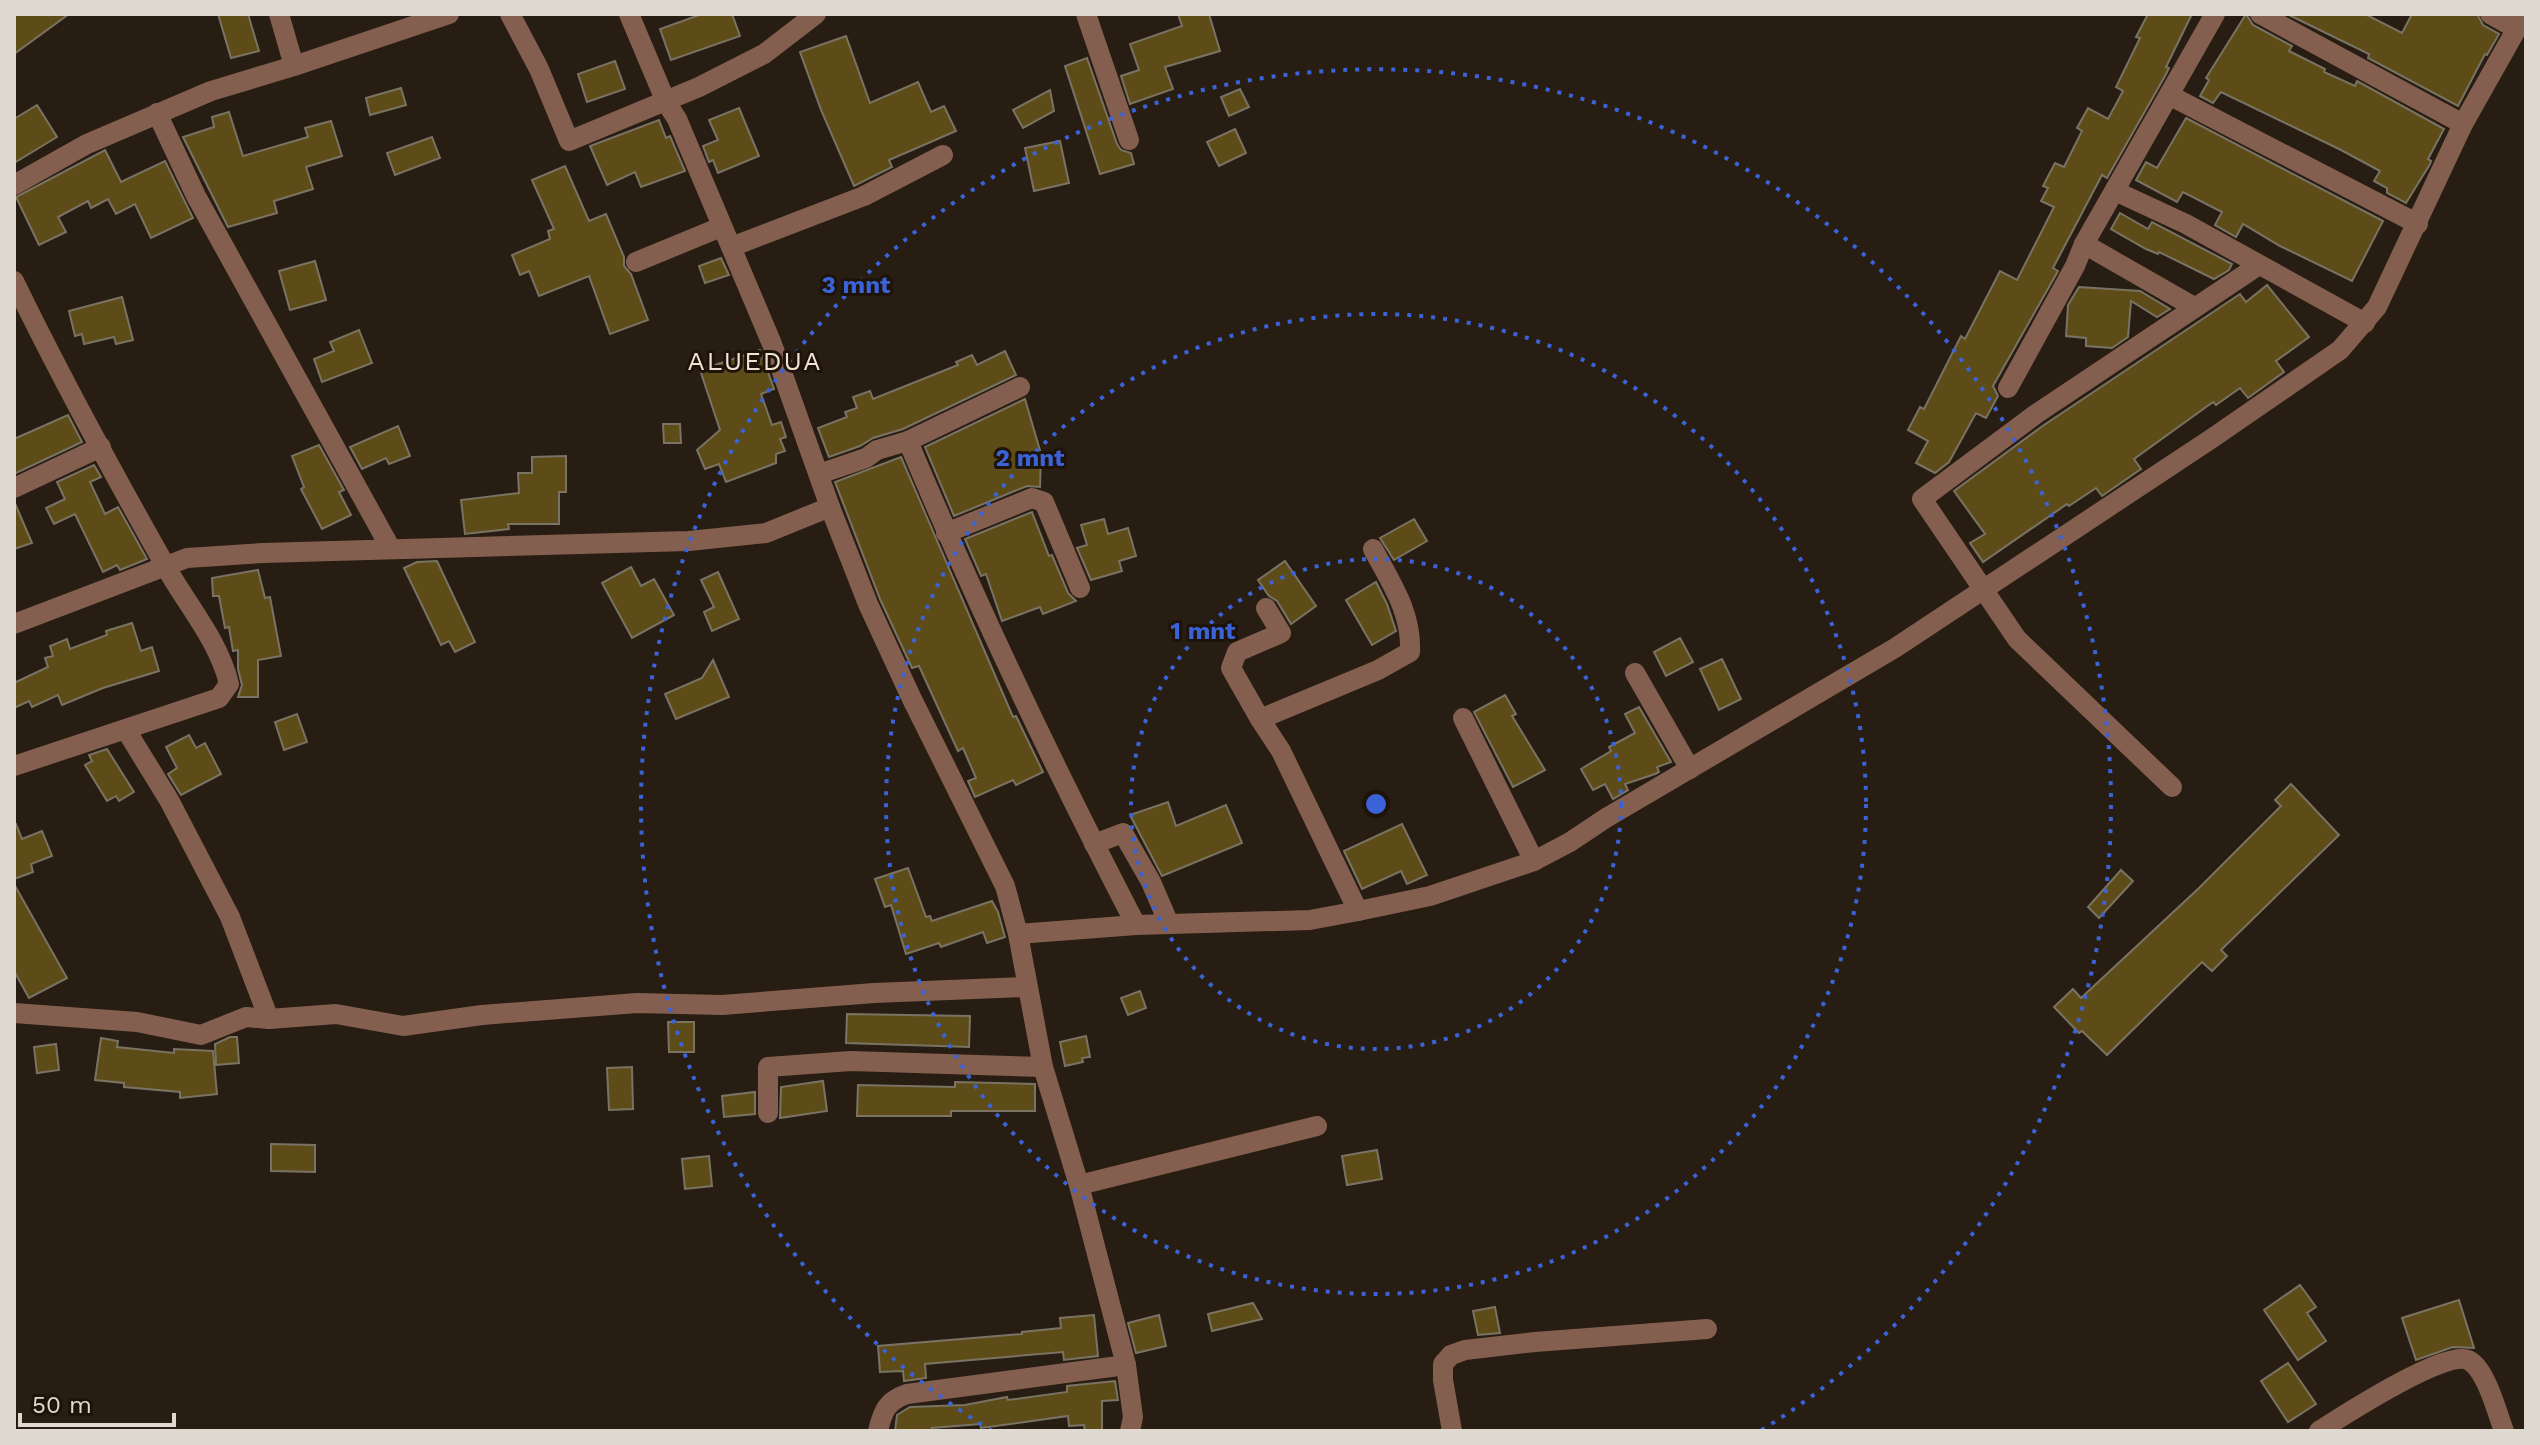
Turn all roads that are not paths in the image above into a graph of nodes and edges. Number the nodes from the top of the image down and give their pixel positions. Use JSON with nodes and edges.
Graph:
{"nodes":[{"id":1,"x":279,"y":14,"type":"edge"},
{"id":2,"x":449,"y":14,"type":"edge"},
{"id":3,"x":510,"y":14,"type":"edge"},
{"id":4,"x":629,"y":14,"type":"edge"},
{"id":5,"x":816,"y":14,"type":"edge"},
{"id":6,"x":1086,"y":14,"type":"edge"},
{"id":7,"x":2215,"y":14,"type":"edge"},
{"id":8,"x":2260,"y":14,"type":"edge"},
{"id":9,"x":2490,"y":14,"type":"edge"},
{"id":10,"x":2521,"y":21,"type":"edge"},
{"id":11,"x":294,"y":66,"type":"junction"},
{"id":12,"x":2169,"y":95,"type":"junction"},
{"id":13,"x":666,"y":102,"type":"junction"},
{"id":14,"x":157,"y":113,"type":"junction"},
{"id":15,"x":2463,"y":124,"type":"junction"},
{"id":16,"x":1129,"y":140,"type":"dead end"},
{"id":17,"x":943,"y":155,"type":"dead end"},
{"id":18,"x":14,"y":185,"type":"edge"},
{"id":19,"x":2115,"y":191,"type":"junction"},
{"id":20,"x":2418,"y":224,"type":"junction"},
{"id":21,"x":721,"y":227,"type":"junction"},
{"id":22,"x":2084,"y":244,"type":"junction"},
{"id":23,"x":731,"y":247,"type":"junction"},
{"id":24,"x":636,"y":262,"type":"dead end"},
{"id":25,"x":2259,"y":265,"type":"junction"},
{"id":26,"x":14,"y":281,"type":"edge"},
{"id":27,"x":2194,"y":307,"type":"junction"},
{"id":28,"x":2365,"y":323,"type":"junction"},
{"id":29,"x":1020,"y":387,"type":"dead end"},
{"id":30,"x":2008,"y":388,"type":"dead end"},
{"id":31,"x":908,"y":441,"type":"junction"},
{"id":32,"x":101,"y":447,"type":"junction"},
{"id":33,"x":819,"y":474,"type":"junction"},
{"id":34,"x":14,"y":488,"type":"edge"},
{"id":35,"x":830,"y":507,"type":"junction"},
{"id":36,"x":946,"y":533,"type":"junction"},
{"id":37,"x":391,"y":549,"type":"junction"},
{"id":38,"x":1373,"y":549,"type":"dead end"},
{"id":39,"x":166,"y":568,"type":"junction"},
{"id":40,"x":1080,"y":588,"type":"dead end"},
{"id":41,"x":1985,"y":590,"type":"junction"},
{"id":42,"x":1266,"y":608,"type":"dead end"},
{"id":43,"x":14,"y":624,"type":"edge"},
{"id":44,"x":1635,"y":673,"type":"dead end"},
{"id":45,"x":1463,"y":718,"type":"dead end"},
{"id":46,"x":1260,"y":719,"type":"junction"},
{"id":47,"x":126,"y":730,"type":"junction"},
{"id":48,"x":14,"y":766,"type":"edge"},
{"id":49,"x":1690,"y":769,"type":"junction"},
{"id":50,"x":2172,"y":787,"type":"dead end"},
{"id":51,"x":1094,"y":844,"type":"junction"},
{"id":52,"x":1534,"y":861,"type":"junction"},
{"id":53,"x":1358,"y":911,"type":"junction"},
{"id":54,"x":1169,"y":924,"type":"junction"},
{"id":55,"x":1136,"y":925,"type":"junction"},
{"id":56,"x":1018,"y":934,"type":"junction"},
{"id":57,"x":1027,"y":987,"type":"junction"},
{"id":58,"x":14,"y":1013,"type":"edge"},
{"id":59,"x":269,"y":1019,"type":"junction"},
{"id":60,"x":1043,"y":1067,"type":"junction"},
{"id":61,"x":768,"y":1113,"type":"dead end"},
{"id":62,"x":1317,"y":1126,"type":"dead end"},
{"id":63,"x":1079,"y":1185,"type":"junction"},
{"id":64,"x":1707,"y":1329,"type":"dead end"},
{"id":65,"x":1126,"y":1365,"type":"junction"},
{"id":66,"x":878,"y":1431,"type":"edge"},
{"id":67,"x":1130,"y":1431,"type":"edge"},
{"id":68,"x":1452,"y":1431,"type":"edge"},
{"id":69,"x":2319,"y":1431,"type":"edge"},
{"id":70,"x":2504,"y":1431,"type":"edge"}],
"edges":[{"from":1,"to":11,"type":"street"},
{"from":2,"to":11,"type":"street"},
{"from":3,"to":13,"type":"street"},
{"from":4,"to":13,"type":"street"},
{"from":5,"to":13,"type":"street"},
{"from":6,"to":16,"type":"street"},
{"from":7,"to":12,"type":"street"},
{"from":8,"to":15,"type":"street"},
{"from":9,"to":10,"type":"street"},
{"from":10,"to":15,"type":"street"},
{"from":11,"to":14,"type":"street"},
{"from":12,"to":19,"type":"street"},
{"from":12,"to":20,"type":"street"},
{"from":13,"to":21,"type":"street"},
{"from":14,"to":18,"type":"street"},
{"from":14,"to":37,"type":"street"},
{"from":15,"to":20,"type":"street"},
{"from":17,"to":23,"type":"street"},
{"from":19,"to":22,"type":"street"},
{"from":19,"to":25,"type":"street"},
{"from":20,"to":28,"type":"street"},
{"from":21,"to":23,"type":"street"},
{"from":21,"to":24,"type":"street"},
{"from":22,"to":27,"type":"street"},
{"from":22,"to":30,"type":"street"},
{"from":23,"to":33,"type":"street"},
{"from":25,"to":27,"type":"street"},
{"from":25,"to":28,"type":"street"},
{"from":26,"to":32,"type":"street"},
{"from":27,"to":41,"type":"street"},
{"from":28,"to":41,"type":"street"},
{"from":29,"to":31,"type":"street"},
{"from":31,"to":33,"type":"street"},
{"from":31,"to":36,"type":"street"},
{"from":32,"to":34,"type":"street"},
{"from":32,"to":39,"type":"street"},
{"from":33,"to":35,"type":"street"},
{"from":35,"to":37,"type":"street"},
{"from":35,"to":56,"type":"street"},
{"from":36,"to":40,"type":"street"},
{"from":36,"to":51,"type":"street"},
{"from":37,"to":39,"type":"street"},
{"from":38,"to":46,"type":"street"},
{"from":39,"to":43,"type":"street"},
{"from":39,"to":47,"type":"street"},
{"from":41,"to":49,"type":"street"},
{"from":41,"to":50,"type":"street"},
{"from":42,"to":46,"type":"street"},
{"from":44,"to":49,"type":"street"},
{"from":45,"to":52,"type":"street"},
{"from":46,"to":53,"type":"street"},
{"from":47,"to":48,"type":"street"},
{"from":47,"to":59,"type":"street"},
{"from":49,"to":52,"type":"street"},
{"from":51,"to":54,"type":"street"},
{"from":51,"to":55,"type":"street"},
{"from":52,"to":53,"type":"street"},
{"from":53,"to":54,"type":"street"},
{"from":54,"to":55,"type":"street"},
{"from":55,"to":56,"type":"street"},
{"from":56,"to":57,"type":"street"},
{"from":57,"to":59,"type":"street"},
{"from":57,"to":60,"type":"street"},
{"from":58,"to":59,"type":"street"},
{"from":60,"to":61,"type":"street"},
{"from":60,"to":63,"type":"street"},
{"from":62,"to":63,"type":"street"},
{"from":63,"to":65,"type":"street"},
{"from":64,"to":68,"type":"street"},
{"from":65,"to":66,"type":"street"},
{"from":65,"to":67,"type":"street"},
{"from":69,"to":70,"type":"street"}]}
